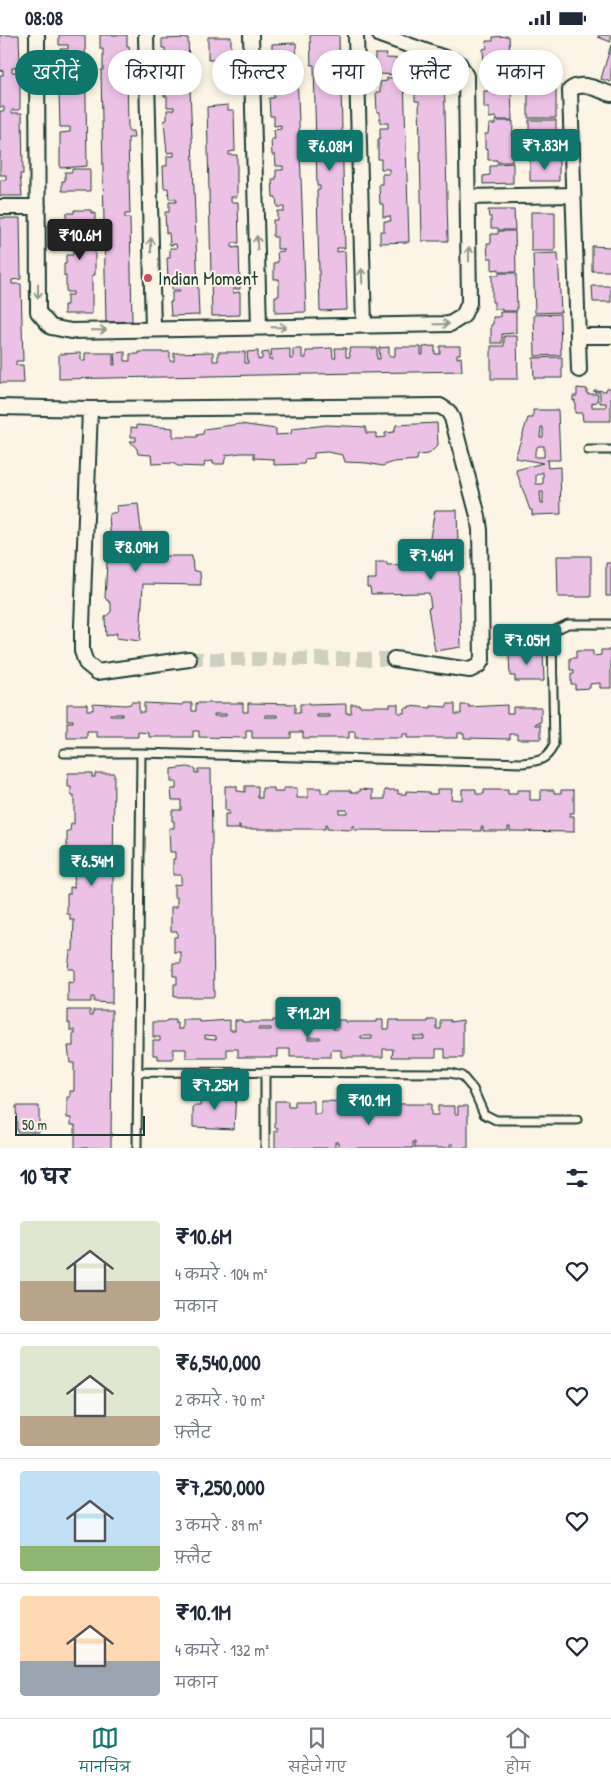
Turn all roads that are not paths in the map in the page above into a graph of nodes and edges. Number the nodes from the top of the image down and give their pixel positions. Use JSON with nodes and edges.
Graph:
{"nodes":[{"id":1,"x":37,"y":35,"type":"edge"},
{"id":2,"x":146,"y":35,"type":"edge"},
{"id":3,"x":251,"y":35,"type":"edge"},
{"id":4,"x":356,"y":35,"type":"edge"},
{"id":5,"x":380,"y":35,"type":"edge"},
{"id":6,"x":611,"y":94,"type":"edge"},
{"id":7,"x":573,"y":195,"type":"junction"},
{"id":8,"x":468,"y":197,"type":"junction"},
{"id":9,"x":0,"y":207,"type":"edge"},
{"id":10,"x":38,"y":207,"type":"junction"},
{"id":11,"x":364,"y":325,"type":"junction"},
{"id":12,"x":259,"y":327,"type":"junction"},
{"id":13,"x":153,"y":329,"type":"junction"},
{"id":14,"x":578,"y":336,"type":"junction"},
{"id":15,"x":611,"y":336,"type":"edge"},
{"id":16,"x":579,"y":370,"type":"dead end"},
{"id":17,"x":0,"y":407,"type":"edge"},
{"id":18,"x":90,"y":409,"type":"junction"},
{"id":19,"x":588,"y":450,"type":"dead end"},
{"id":20,"x":611,"y":450,"type":"edge"},
{"id":21,"x":611,"y":624,"type":"edge"},
{"id":22,"x":190,"y":659,"type":"tunnel mouth"},
{"id":23,"x":394,"y":659,"type":"tunnel mouth"},
{"id":24,"x":64,"y":753,"type":"dead end"},
{"id":25,"x":142,"y":753,"type":"junction"},
{"id":26,"x":137,"y":1072,"type":"junction"},
{"id":27,"x":265,"y":1073,"type":"junction"},
{"id":28,"x":577,"y":1120,"type":"dead end"},
{"id":29,"x":137,"y":1148,"type":"edge"},
{"id":30,"x":265,"y":1148,"type":"edge"}],
"edges":[{"from":1,"to":10,"type":"street"},
{"from":13,"to":2,"type":"street","one_way":true},
{"from":12,"to":3,"type":"street","one_way":true},
{"from":11,"to":4,"type":"street","one_way":true},
{"from":5,"to":8,"type":"street"},
{"from":6,"to":7,"type":"street"},
{"from":7,"to":8,"type":"street"},
{"from":7,"to":14,"type":"street"},
{"from":11,"to":8,"type":"street","one_way":true},
{"from":9,"to":10,"type":"street"},
{"from":10,"to":13,"type":"street","one_way":true},
{"from":12,"to":11,"type":"street","one_way":true},
{"from":12,"to":13,"type":"street"},
{"from":14,"to":15,"type":"street"},
{"from":14,"to":16,"type":"street"},
{"from":17,"to":18,"type":"street"},
{"from":18,"to":22,"type":"street"},
{"from":18,"to":23,"type":"street"},
{"from":19,"to":20,"type":"lane"},
{"from":21,"to":25,"type":"lane"},
{"from":24,"to":25,"type":"lane"},
{"from":25,"to":26,"type":"lane"},
{"from":26,"to":27,"type":"lane"},
{"from":26,"to":29,"type":"lane"},
{"from":27,"to":28,"type":"lane"},
{"from":27,"to":30,"type":"lane"}]}
